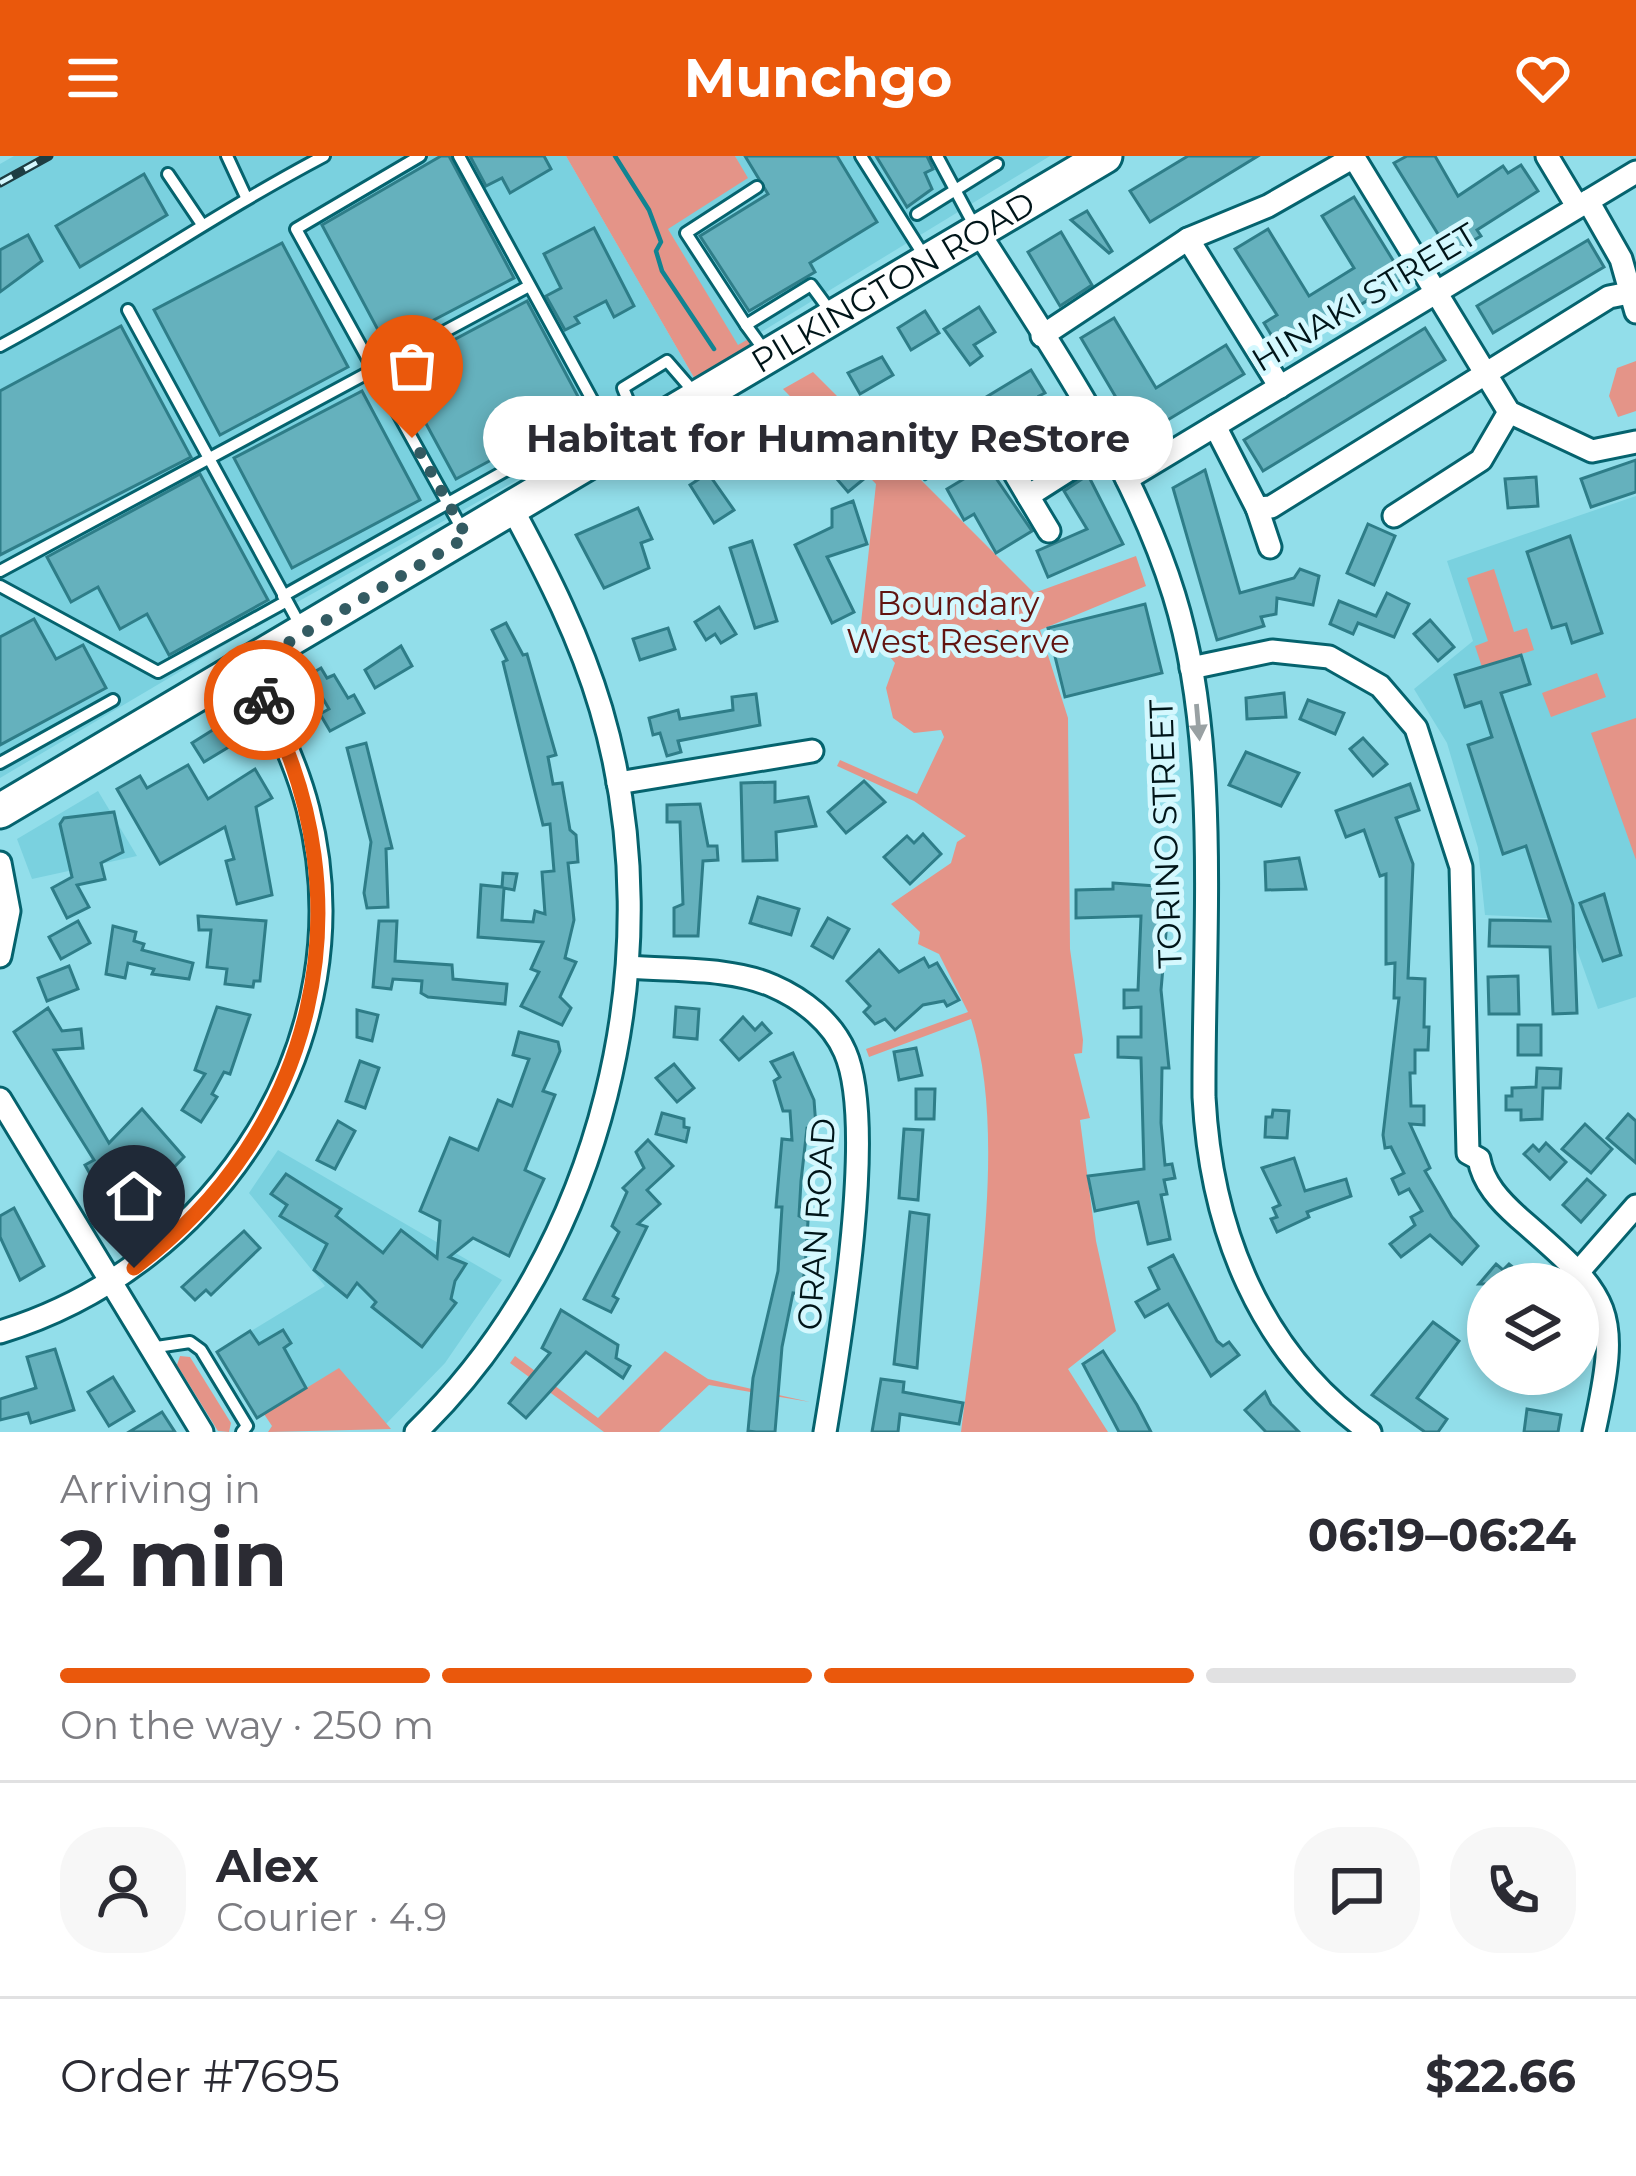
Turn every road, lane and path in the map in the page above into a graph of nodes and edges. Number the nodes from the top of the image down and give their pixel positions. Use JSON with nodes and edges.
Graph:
{"nodes":[{"id":1,"x":226,"y":156,"type":"edge"},
{"id":2,"x":324,"y":156,"type":"edge"},
{"id":3,"x":420,"y":156,"type":"edge"},
{"id":4,"x":459,"y":156,"type":"edge"},
{"id":5,"x":861,"y":156,"type":"edge"},
{"id":6,"x":937,"y":156,"type":"edge"},
{"id":7,"x":1105,"y":156,"type":"edge"},
{"id":8,"x":1353,"y":156,"type":"edge"},
{"id":9,"x":1547,"y":156,"type":"edge"},
{"id":10,"x":997,"y":164,"type":"dead end"},
{"id":11,"x":1636,"y":172,"type":"edge"},
{"id":12,"x":168,"y":173,"type":"dead end"},
{"id":13,"x":757,"y":187,"type":"dead end"},
{"id":14,"x":954,"y":191,"type":"junction"},
{"id":15,"x":246,"y":197,"type":"junction"},
{"id":16,"x":1582,"y":204,"type":"junction"},
{"id":17,"x":917,"y":214,"type":"dead end"},
{"id":18,"x":201,"y":223,"type":"junction"},
{"id":19,"x":979,"y":233,"type":"junction"},
{"id":20,"x":1188,"y":239,"type":"junction"},
{"id":21,"x":928,"y":262,"type":"junction"},
{"id":22,"x":529,"y":286,"type":"junction"},
{"id":23,"x":1436,"y":292,"type":"junction"},
{"id":24,"x":1633,"y":303,"type":"edge"},
{"id":25,"x":128,"y":310,"type":"dead end"},
{"id":26,"x":835,"y":318,"type":"junction"},
{"id":27,"x":746,"y":326,"type":"junction"},
{"id":28,"x":1042,"y":336,"type":"junction"},
{"id":29,"x":0,"y":346,"type":"edge"},
{"id":30,"x":770,"y":357,"type":"junction"},
{"id":31,"x":374,"y":370,"type":"junction"},
{"id":32,"x":1486,"y":377,"type":"junction"},
{"id":33,"x":1280,"y":387,"type":"junction"},
{"id":34,"x":699,"y":399,"type":"junction"},
{"id":35,"x":1509,"y":412,"type":"junction"},
{"id":36,"x":1215,"y":426,"type":"junction"},
{"id":37,"x":641,"y":434,"type":"junction"},
{"id":38,"x":1636,"y":442,"type":"edge"},
{"id":39,"x":1108,"y":446,"type":"junction"},
{"id":40,"x":1005,"y":457,"type":"dead end"},
{"id":41,"x":211,"y":458,"type":"junction"},
{"id":42,"x":1127,"y":479,"type":"junction"},
{"id":43,"x":1028,"y":496,"type":"junction"},
{"id":44,"x":449,"y":506,"type":"junction"},
{"id":45,"x":1257,"y":508,"type":"junction"},
{"id":46,"x":513,"y":510,"type":"junction"},
{"id":47,"x":1394,"y":516,"type":"dead end"},
{"id":48,"x":1049,"y":531,"type":"dead end"},
{"id":49,"x":467,"y":537,"type":"junction"},
{"id":50,"x":1270,"y":547,"type":"dead end"},
{"id":51,"x":0,"y":571,"type":"edge"},
{"id":52,"x":0,"y":586,"type":"edge"},
{"id":53,"x":284,"y":599,"type":"junction"},
{"id":54,"x":305,"y":632,"type":"junction"},
{"id":55,"x":247,"y":667,"type":"junction"},
{"id":56,"x":1191,"y":668,"type":"junction"},
{"id":57,"x":113,"y":700,"type":"dead end"},
{"id":58,"x":812,"y":752,"type":"dead end"},
{"id":59,"x":0,"y":763,"type":"edge"},
{"id":60,"x":618,"y":784,"type":"junction"},
{"id":61,"x":0,"y":812,"type":"edge"},
{"id":62,"x":0,"y":863,"type":"edge"},
{"id":63,"x":0,"y":956,"type":"edge"},
{"id":64,"x":628,"y":967,"type":"junction"},
{"id":65,"x":0,"y":1099,"type":"edge"},
{"id":66,"x":1636,"y":1206,"type":"edge"},
{"id":67,"x":1572,"y":1263,"type":"edge"},
{"id":68,"x":1586,"y":1263,"type":"edge"},
{"id":69,"x":112,"y":1285,"type":"junction"},
{"id":70,"x":1599,"y":1300,"type":"edge"},
{"id":71,"x":0,"y":1332,"type":"edge"},
{"id":72,"x":150,"y":1348,"type":"junction"},
{"id":73,"x":202,"y":1432,"type":"edge"},
{"id":74,"x":242,"y":1432,"type":"edge"},
{"id":75,"x":416,"y":1432,"type":"edge"},
{"id":76,"x":825,"y":1432,"type":"edge"},
{"id":77,"x":1370,"y":1432,"type":"edge"},
{"id":78,"x":1594,"y":1432,"type":"edge"}],
"edges":[{"from":1,"to":15,"type":"lane"},
{"from":2,"to":15,"type":"lane"},
{"from":3,"to":31,"type":"lane"},
{"from":4,"to":22,"type":"lane"},
{"from":5,"to":21,"type":"lane"},
{"from":6,"to":14,"type":"lane"},
{"from":7,"to":19,"type":"main road","name":"PILKINGTON ROAD"},
{"from":8,"to":20,"type":"street"},
{"from":8,"to":23,"type":"street"},
{"from":9,"to":16,"type":"street"},
{"from":10,"to":14,"type":"lane"},
{"from":11,"to":16,"type":"street","name":"HINAKI STREET"},
{"from":12,"to":18,"type":"lane"},
{"from":13,"to":27,"type":"lane"},
{"from":14,"to":17,"type":"lane"},
{"from":14,"to":19,"type":"lane"},
{"from":15,"to":18,"type":"lane"},
{"from":16,"to":23,"type":"street","name":"HINAKI STREET"},
{"from":16,"to":24,"type":"street"},
{"from":18,"to":29,"type":"lane"},
{"from":19,"to":21,"type":"main road","name":"PILKINGTON ROAD"},
{"from":19,"to":28,"type":"street","name":"TORINO STREET"},
{"from":20,"to":28,"type":"street"},
{"from":20,"to":33,"type":"street"},
{"from":21,"to":26,"type":"main road","name":"PILKINGTON ROAD"},
{"from":22,"to":31,"type":"lane"},
{"from":22,"to":44,"type":"lane"},
{"from":23,"to":32,"type":"street"},
{"from":23,"to":33,"type":"street","name":"HINAKI STREET"},
{"from":24,"to":32,"type":"street"},
{"from":25,"to":41,"type":"lane"},
{"from":26,"to":27,"type":"lane"},
{"from":26,"to":30,"type":"main road","name":"PILKINGTON ROAD"},
{"from":27,"to":30,"type":"lane"},
{"from":28,"to":39,"type":"street","name":"TORINO STREET"},
{"from":30,"to":34,"type":"main road","name":"PILKINGTON ROAD"},
{"from":31,"to":41,"type":"lane"},
{"from":31,"to":44,"type":"lane"},
{"from":32,"to":35,"type":"street"},
{"from":32,"to":45,"type":"street"},
{"from":33,"to":36,"type":"street","name":"HINAKI STREET"},
{"from":34,"to":37,"type":"main road","name":"PILKINGTON ROAD"},
{"from":34,"to":37,"type":"lane"},
{"from":35,"to":38,"type":"street"},
{"from":35,"to":47,"type":"street"},
{"from":36,"to":42,"type":"street","name":"HINAKI STREET"},
{"from":36,"to":45,"type":"street"},
{"from":37,"to":46,"type":"main road","name":"PILKINGTON ROAD"},
{"from":39,"to":42,"type":"street","name":"TORINO STREET"},
{"from":39,"to":43,"type":"street"},
{"from":40,"to":43,"type":"street"},
{"from":41,"to":51,"type":"lane"},
{"from":41,"to":53,"type":"lane"},
{"from":42,"to":56,"type":"street","name":"TORINO STREET"},
{"from":43,"to":48,"type":"street"},
{"from":44,"to":49,"type":"lane"},
{"from":44,"to":53,"type":"lane"},
{"from":45,"to":50,"type":"street"},
{"from":46,"to":49,"type":"main road","name":"PILKINGTON ROAD"},
{"from":46,"to":60,"type":"street"},
{"from":49,"to":54,"type":"main road","name":"PILKINGTON ROAD"},
{"from":52,"to":53,"type":"lane"},
{"from":53,"to":54,"type":"lane"},
{"from":54,"to":55,"type":"main road","name":"PILKINGTON ROAD"},
{"from":55,"to":61,"type":"main road","name":"PILKINGTON ROAD"},
{"from":55,"to":69,"type":"street"},
{"from":56,"to":67,"type":"street"},
{"from":56,"to":77,"type":"street","name":"TORINO STREET","one_way":true},
{"from":57,"to":59,"type":"lane"},
{"from":58,"to":60,"type":"street"},
{"from":60,"to":64,"type":"street"},
{"from":62,"to":63,"type":"street"},
{"from":64,"to":75,"type":"street"},
{"from":64,"to":76,"type":"street","name":"ORAN ROAD"},
{"from":65,"to":69,"type":"street"},
{"from":66,"to":68,"type":"street"},
{"from":69,"to":71,"type":"street"},
{"from":69,"to":72,"type":"street"},
{"from":70,"to":78,"type":"street"},
{"from":72,"to":73,"type":"street"},
{"from":72,"to":74,"type":"lane"}]}
